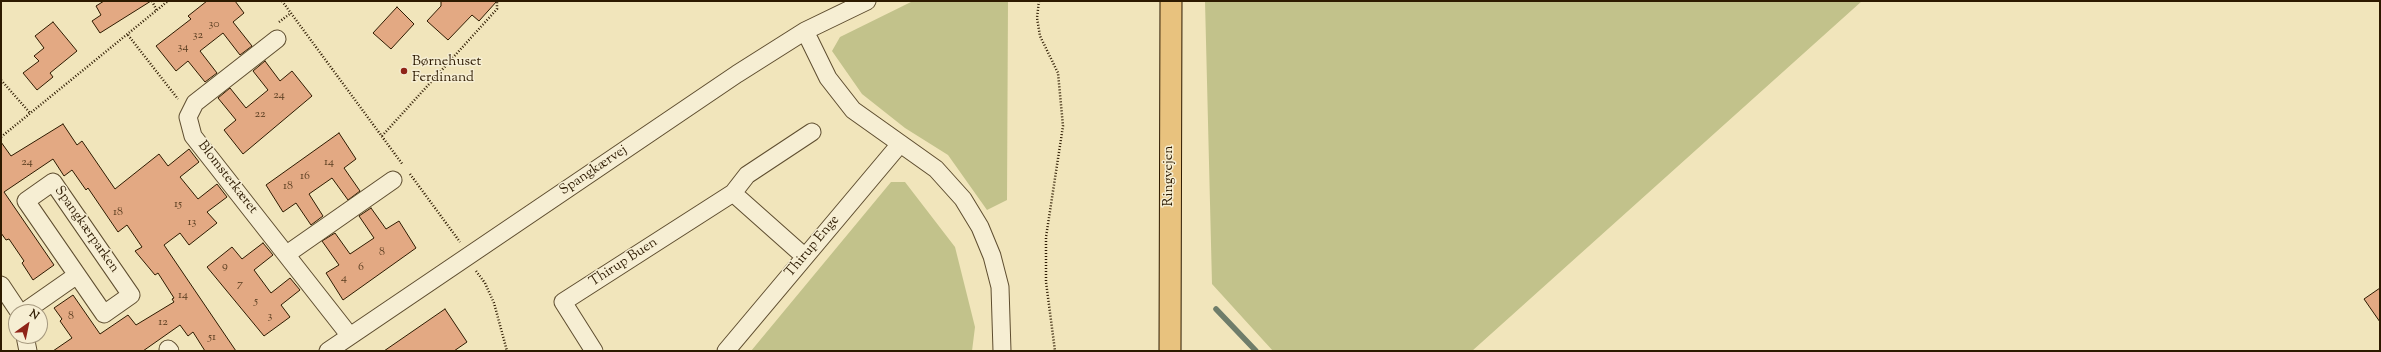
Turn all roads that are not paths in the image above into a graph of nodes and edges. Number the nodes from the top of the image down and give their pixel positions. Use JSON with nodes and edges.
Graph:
{"nodes":[{"id":1,"x":867,"y":1,"type":"edge"},
{"id":2,"x":1171,"y":1,"type":"edge"},
{"id":3,"x":805,"y":31,"type":"junction"},
{"id":4,"x":277,"y":39,"type":"dead end"},
{"id":5,"x":812,"y":132,"type":"dead end"},
{"id":6,"x":900,"y":144,"type":"junction"},
{"id":7,"x":393,"y":180,"type":"dead end"},
{"id":8,"x":733,"y":193,"type":"junction"},
{"id":9,"x":287,"y":254,"type":"junction"},
{"id":10,"x":805,"y":257,"type":"junction"},
{"id":11,"x":77,"y":275,"type":"junction"},
{"id":12,"x":1,"y":285,"type":"edge"},
{"id":13,"x":14,"y":304,"type":"edge"},
{"id":14,"x":35,"y":304,"type":"edge"},
{"id":15,"x":350,"y":336,"type":"junction"},
{"id":16,"x":328,"y":351,"type":"edge"},
{"id":17,"x":594,"y":351,"type":"edge"},
{"id":18,"x":726,"y":351,"type":"edge"},
{"id":19,"x":1002,"y":351,"type":"edge"},
{"id":20,"x":1170,"y":351,"type":"edge"}],
"edges":[{"from":1,"to":3,"type":"street","name":"Spangkærvej"},
{"from":2,"to":20,"type":"main road","name":"Ringvejen"},
{"from":3,"to":6,"type":"street"},
{"from":3,"to":15,"type":"street","name":"Spangkærvej"},
{"from":4,"to":9,"type":"street","name":"Blomsterkæret"},
{"from":5,"to":8,"type":"street","name":"Thirup Buen"},
{"from":6,"to":10,"type":"street","name":"Thirup Enge"},
{"from":6,"to":19,"type":"street"},
{"from":7,"to":9,"type":"street"},
{"from":8,"to":10,"type":"street"},
{"from":8,"to":17,"type":"street","name":"Thirup Buen"},
{"from":9,"to":15,"type":"street","name":"Blomsterkæret"},
{"from":10,"to":18,"type":"street","name":"Thirup Enge"},
{"from":11,"to":11,"type":"street","name":"Spangkærparken"},
{"from":11,"to":14,"type":"street"},
{"from":12,"to":13,"type":"street"},
{"from":15,"to":16,"type":"street","name":"Spangkærvej"}]}
